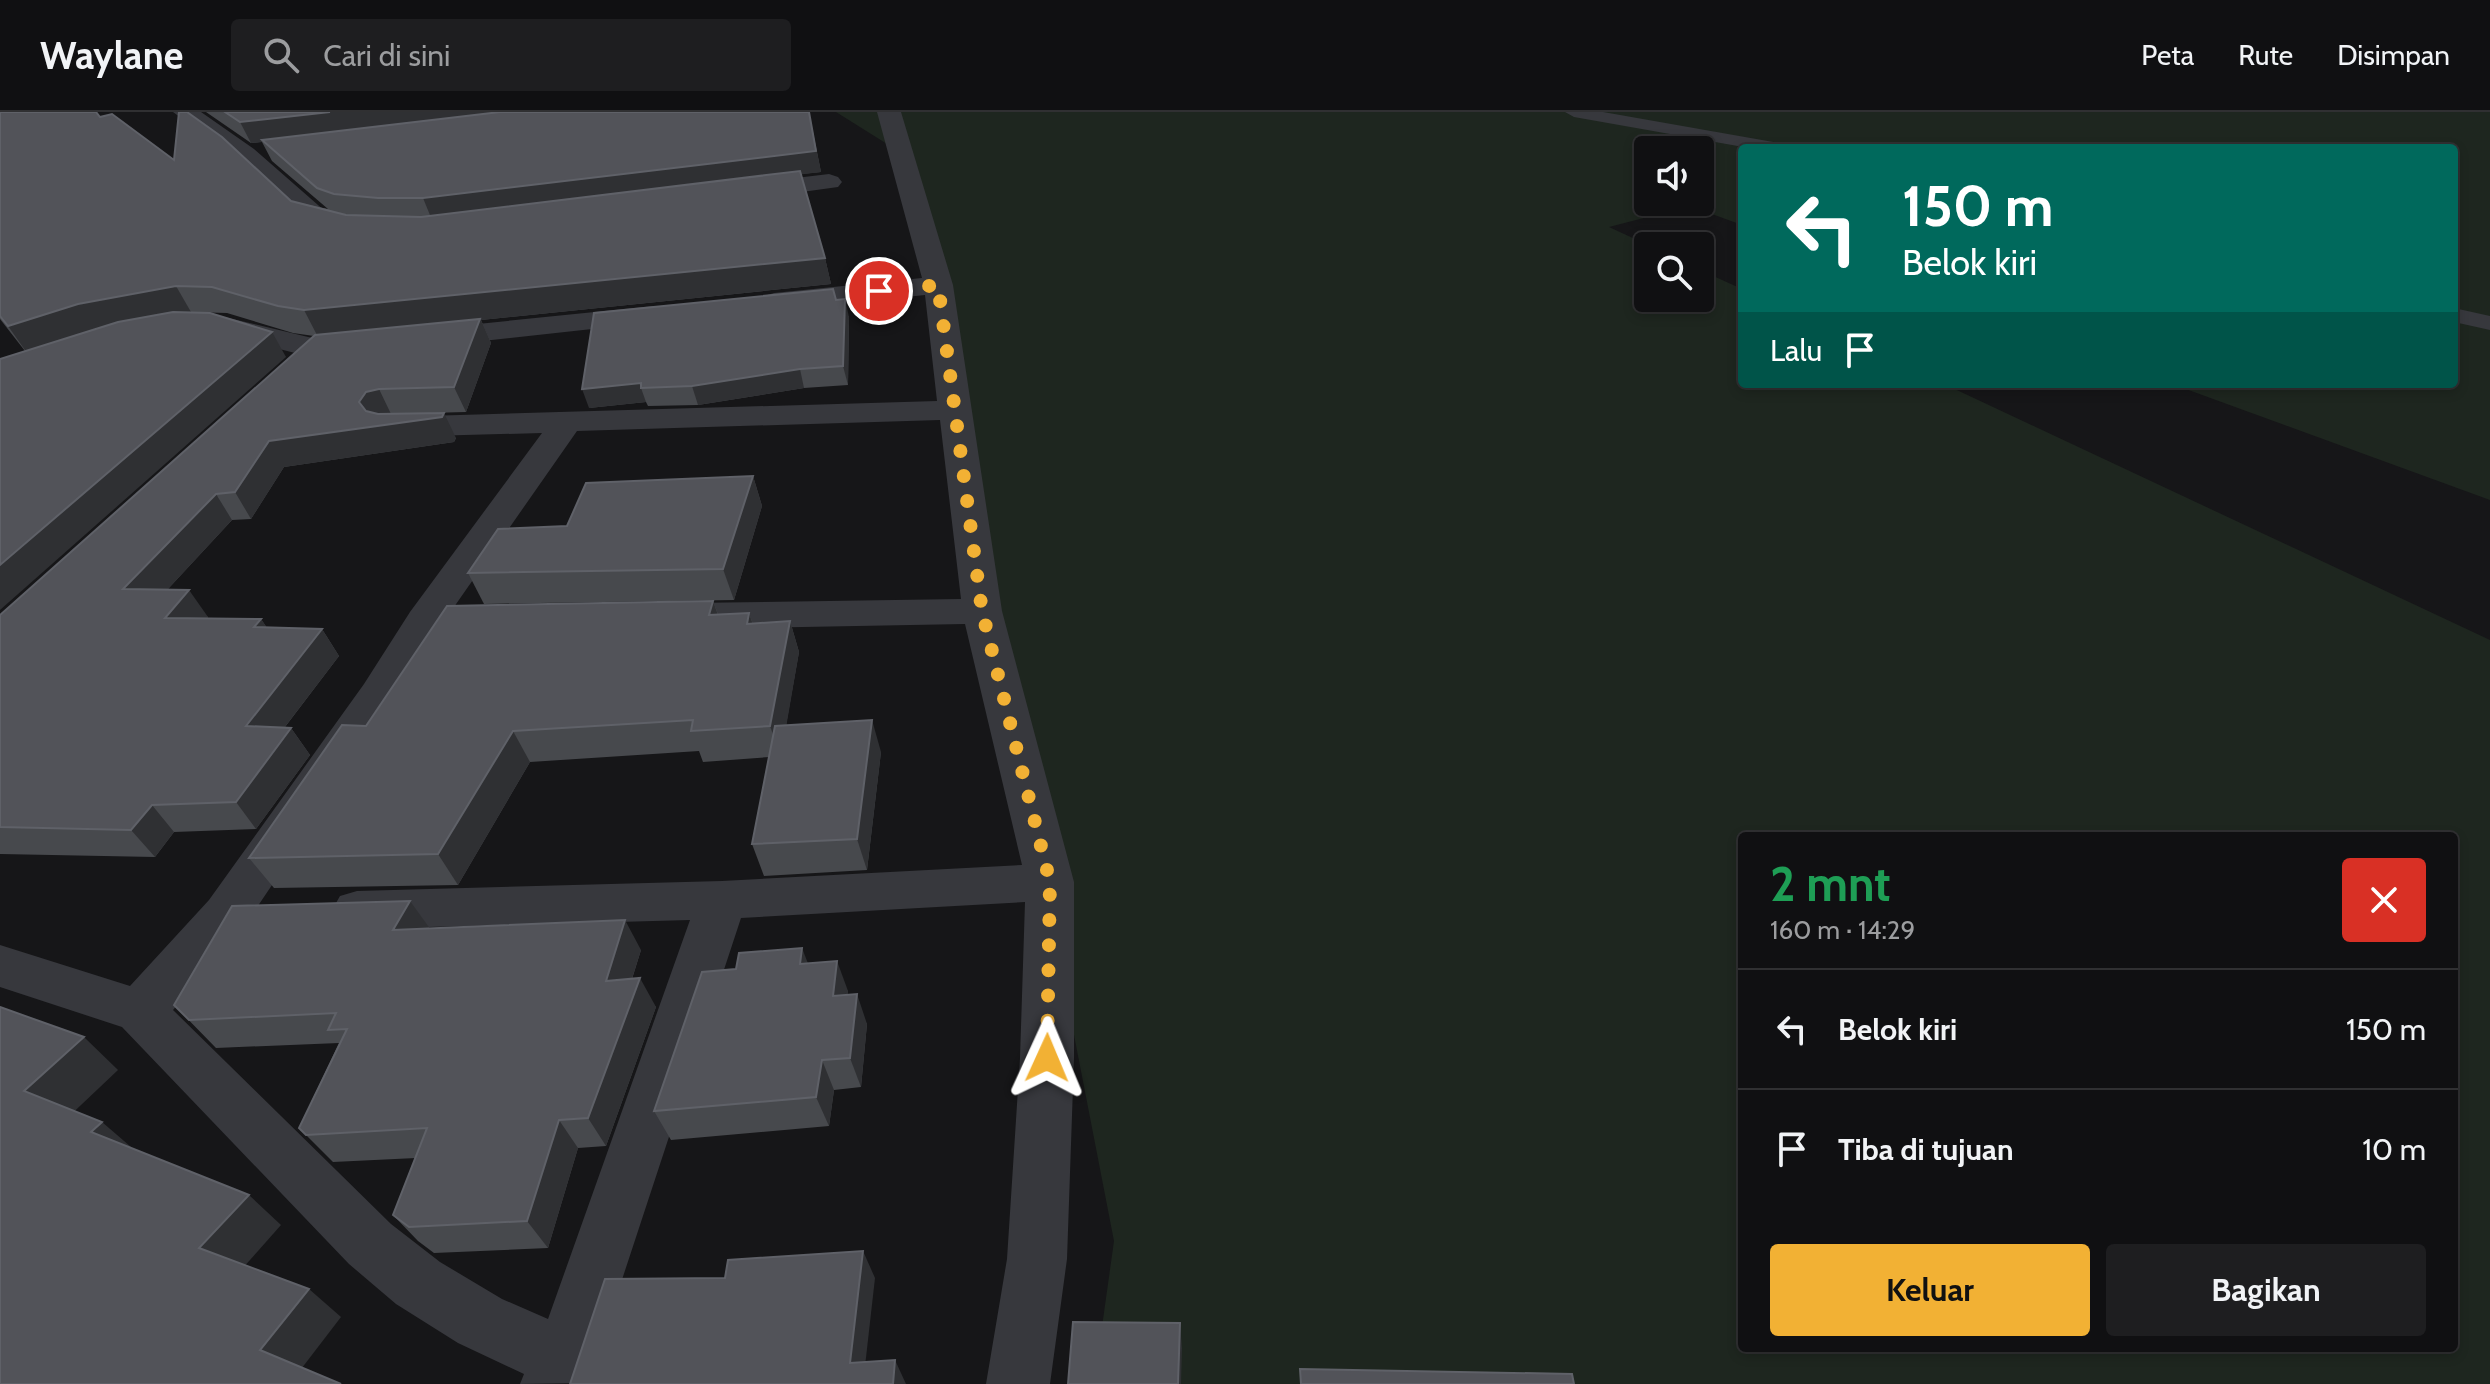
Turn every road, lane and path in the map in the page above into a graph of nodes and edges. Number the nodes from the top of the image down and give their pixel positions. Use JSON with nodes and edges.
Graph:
{"nodes":[{"id":1,"x":185,"y":112,"type":"edge"},
{"id":2,"x":889,"y":112,"type":"edge"},
{"id":3,"x":1574,"y":112,"type":"edge"},
{"id":4,"x":1756,"y":144,"type":"edge"},
{"id":5,"x":276,"y":150,"type":"edge"},
{"id":6,"x":245,"y":154,"type":"junction"},
{"id":7,"x":829,"y":182,"type":"dead end"},
{"id":8,"x":722,"y":195,"type":"edge"},
{"id":9,"x":372,"y":230,"type":"edge"},
{"id":10,"x":938,"y":285,"type":"junction"},
{"id":11,"x":754,"y":304,"type":"edge"},
{"id":12,"x":677,"y":312,"type":"edge"},
{"id":13,"x":2458,"y":316,"type":"edge"},
{"id":14,"x":2490,"y":323,"type":"edge"},
{"id":15,"x":193,"y":326,"type":"edge"},
{"id":16,"x":396,"y":341,"type":"edge"},
{"id":17,"x":260,"y":401,"type":"edge"},
{"id":18,"x":955,"y":410,"type":"junction"},
{"id":19,"x":567,"y":422,"type":"junction"},
{"id":20,"x":392,"y":427,"type":"edge"},
{"id":21,"x":982,"y":611,"type":"junction"},
{"id":22,"x":647,"y":617,"type":"edge"},
{"id":23,"x":536,"y":619,"type":"edge"},
{"id":24,"x":424,"y":621,"type":"junction"},
{"id":25,"x":1050,"y":882,"type":"junction"},
{"id":26,"x":722,"y":900,"type":"junction"},
{"id":27,"x":226,"y":914,"type":"junction"},
{"id":28,"x":0,"y":966,"type":"edge"},
{"id":29,"x":140,"y":1011,"type":"junction"},
{"id":30,"x":558,"y":1372,"type":"edge"},
{"id":31,"x":1018,"y":1384,"type":"edge"}],
"edges":[{"from":1,"to":6,"type":"street"},
{"from":2,"to":10,"type":"street"},
{"from":3,"to":4,"type":"lane"},
{"from":5,"to":6,"type":"street"},
{"from":6,"to":9,"type":"street"},
{"from":7,"to":8,"type":"street"},
{"from":10,"to":11,"type":"street"},
{"from":10,"to":18,"type":"street"},
{"from":12,"to":16,"type":"street"},
{"from":13,"to":14,"type":"lane"},
{"from":15,"to":17,"type":"street"},
{"from":18,"to":19,"type":"street"},
{"from":18,"to":21,"type":"street"},
{"from":19,"to":20,"type":"street"},
{"from":19,"to":24,"type":"street"},
{"from":21,"to":22,"type":"street"},
{"from":21,"to":25,"type":"street"},
{"from":23,"to":24,"type":"street"},
{"from":24,"to":27,"type":"street"},
{"from":25,"to":26,"type":"street"},
{"from":25,"to":31,"type":"street"},
{"from":26,"to":27,"type":"street"},
{"from":26,"to":30,"type":"street"},
{"from":27,"to":29,"type":"street"},
{"from":28,"to":29,"type":"street"},
{"from":29,"to":30,"type":"street"}]}
